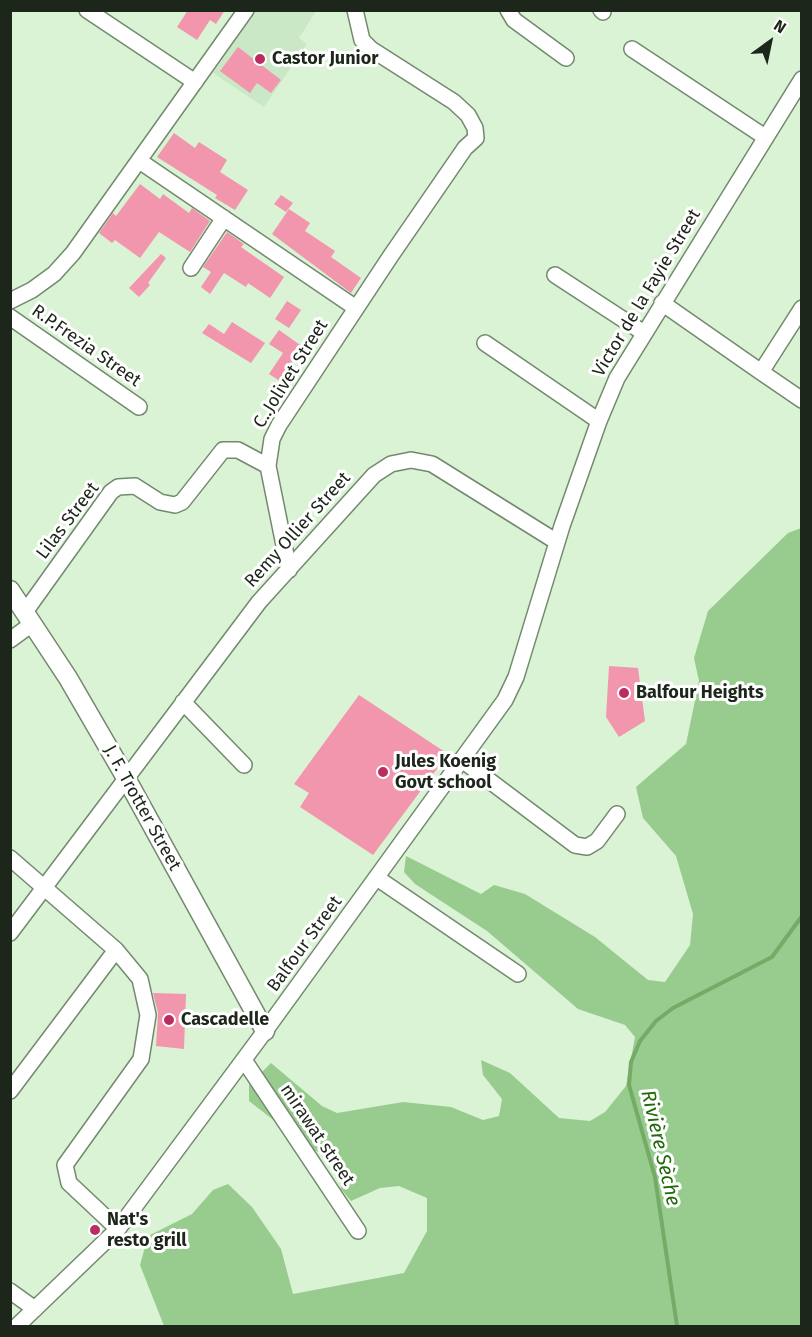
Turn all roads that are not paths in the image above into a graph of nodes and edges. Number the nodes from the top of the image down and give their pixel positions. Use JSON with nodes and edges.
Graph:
{"nodes":[{"id":1,"x":246,"y":10,"type":"edge"},
{"id":2,"x":355,"y":10,"type":"edge"},
{"id":3,"x":508,"y":10,"type":"edge"},
{"id":4,"x":94,"y":12,"type":"edge"},
{"id":5,"x":632,"y":49,"type":"dead end"},
{"id":6,"x":566,"y":58,"type":"dead end"},
{"id":7,"x":801,"y":79,"type":"edge"},
{"id":8,"x":195,"y":82,"type":"junction"},
{"id":9,"x":765,"y":137,"type":"junction"},
{"id":10,"x":141,"y":162,"type":"junction"},
{"id":11,"x":224,"y":218,"type":"junction"},
{"id":12,"x":190,"y":268,"type":"dead end"},
{"id":13,"x":555,"y":275,"type":"dead end"},
{"id":14,"x":10,"y":301,"type":"edge"},
{"id":15,"x":662,"y":303,"type":"junction"},
{"id":16,"x":356,"y":308,"type":"junction"},
{"id":17,"x":801,"y":308,"type":"edge"},
{"id":18,"x":10,"y":317,"type":"edge"},
{"id":19,"x":644,"y":333,"type":"junction"},
{"id":20,"x":485,"y":343,"type":"dead end"},
{"id":21,"x":761,"y":372,"type":"junction"},
{"id":22,"x":801,"y":400,"type":"edge"},
{"id":23,"x":139,"y":406,"type":"dead end"},
{"id":24,"x":599,"y":421,"type":"junction"},
{"id":25,"x":268,"y":466,"type":"junction"},
{"id":26,"x":556,"y":542,"type":"junction"},
{"id":27,"x":289,"y":570,"type":"junction"},
{"id":28,"x":10,"y":590,"type":"edge"},
{"id":29,"x":29,"y":618,"type":"junction"},
{"id":30,"x":10,"y":640,"type":"edge"},
{"id":31,"x":183,"y":702,"type":"junction"},
{"id":32,"x":462,"y":760,"type":"junction"},
{"id":33,"x":244,"y":765,"type":"dead end"},
{"id":34,"x":126,"y":778,"type":"junction"},
{"id":35,"x":616,"y":814,"type":"dead end"},
{"id":36,"x":10,"y":858,"type":"edge"},
{"id":37,"x":376,"y":878,"type":"junction"},
{"id":38,"x":45,"y":887,"type":"junction"},
{"id":39,"x":10,"y":933,"type":"edge"},
{"id":40,"x":116,"y":950,"type":"junction"},
{"id":41,"x":518,"y":974,"type":"dead end"},
{"id":42,"x":265,"y":1031,"type":"junction"},
{"id":43,"x":244,"y":1060,"type":"junction"},
{"id":44,"x":10,"y":1091,"type":"edge"},
{"id":45,"x":118,"y":1229,"type":"junction"},
{"id":46,"x":358,"y":1231,"type":"dead end"},
{"id":47,"x":10,"y":1291,"type":"edge"},
{"id":48,"x":35,"y":1309,"type":"junction"},
{"id":49,"x":17,"y":1326,"type":"edge"}],
"edges":[{"from":1,"to":8,"type":"street"},
{"from":2,"to":16,"type":"street","name":"C..Jolivet Street"},
{"from":3,"to":6,"type":"street"},
{"from":4,"to":8,"type":"street"},
{"from":5,"to":9,"type":"street"},
{"from":7,"to":9,"type":"street","name":"Victor de la Fayie Street"},
{"from":8,"to":10,"type":"street"},
{"from":9,"to":15,"type":"street","name":"Victor de la Fayie Street"},
{"from":10,"to":11,"type":"street"},
{"from":10,"to":14,"type":"street"},
{"from":11,"to":12,"type":"street"},
{"from":11,"to":16,"type":"street"},
{"from":13,"to":19,"type":"street"},
{"from":15,"to":19,"type":"street","name":"Victor de la Fayie Street"},
{"from":15,"to":21,"type":"street"},
{"from":16,"to":25,"type":"street","name":"C..Jolivet Street"},
{"from":17,"to":21,"type":"street"},
{"from":18,"to":23,"type":"street","name":"R.P.Frezia Street"},
{"from":19,"to":24,"type":"street","name":"Victor de la Fayie Street"},
{"from":20,"to":24,"type":"street"},
{"from":21,"to":22,"type":"street"},
{"from":24,"to":26,"type":"street","name":"Victor de la Fayie Street"},
{"from":25,"to":27,"type":"street","name":"C..Jolivet Street"},
{"from":25,"to":29,"type":"street","name":"Lilas Street"},
{"from":26,"to":27,"type":"street","name":"Remy Ollier Street"},
{"from":26,"to":32,"type":"street","name":"Balfour Street"},
{"from":27,"to":31,"type":"street","name":"Remy Ollier Street"},
{"from":28,"to":29,"type":"street","name":"J. F. Trotter Street"},
{"from":29,"to":30,"type":"street"},
{"from":29,"to":34,"type":"street","name":"J. F. Trotter Street"},
{"from":31,"to":33,"type":"street"},
{"from":31,"to":34,"type":"street","name":"Remy Ollier Street"},
{"from":32,"to":35,"type":"street"},
{"from":32,"to":37,"type":"street","name":"Balfour Street"},
{"from":34,"to":38,"type":"street","name":"Remy Ollier Street"},
{"from":34,"to":42,"type":"street","name":"J. F. Trotter Street"},
{"from":36,"to":38,"type":"street"},
{"from":37,"to":41,"type":"street"},
{"from":37,"to":42,"type":"street","name":"Balfour Street"},
{"from":38,"to":39,"type":"street","name":"Remy Ollier Street"},
{"from":38,"to":40,"type":"street"},
{"from":40,"to":44,"type":"street"},
{"from":40,"to":45,"type":"street"},
{"from":42,"to":43,"type":"street","name":"Balfour Street"},
{"from":43,"to":45,"type":"street","name":"Balfour Street"},
{"from":43,"to":46,"type":"street","name":"mirawat street"},
{"from":45,"to":48,"type":"street","name":"Balfour Street"},
{"from":47,"to":48,"type":"street"},
{"from":48,"to":49,"type":"street","name":"Balfour Street"}]}
